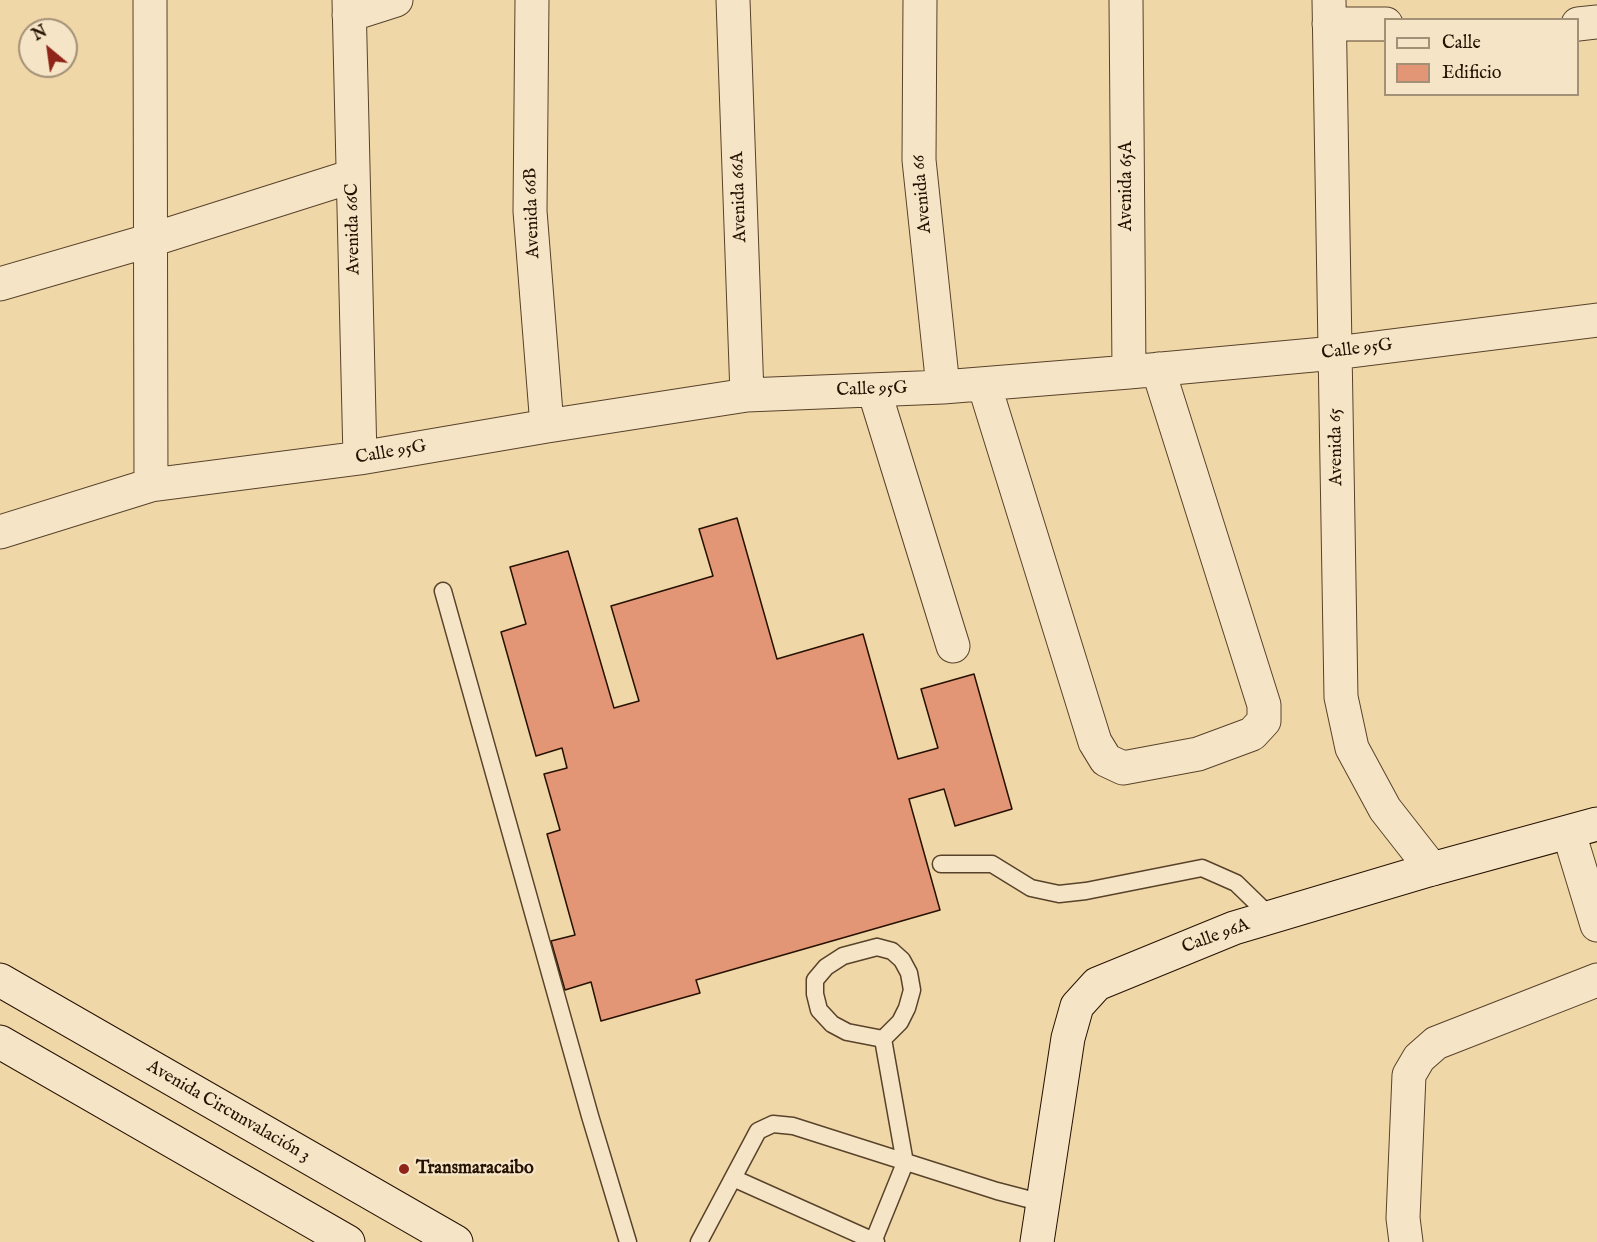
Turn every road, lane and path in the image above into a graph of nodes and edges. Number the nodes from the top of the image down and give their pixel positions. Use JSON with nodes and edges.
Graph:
{"nodes":[{"id":1,"x":150,"y":0,"type":"edge"},
{"id":2,"x":396,"y":0,"type":"edge"},
{"id":3,"x":532,"y":0,"type":"edge"},
{"id":4,"x":733,"y":0,"type":"edge"},
{"id":5,"x":920,"y":0,"type":"edge"},
{"id":6,"x":1126,"y":0,"type":"edge"},
{"id":7,"x":349,"y":8,"type":"edge"},
{"id":8,"x":1329,"y":12,"type":"edge"},
{"id":9,"x":1597,"y":22,"type":"edge"},
{"id":10,"x":1384,"y":24,"type":"edge"},
{"id":11,"x":1579,"y":24,"type":"edge"},
{"id":12,"x":353,"y":176,"type":"junction"},
{"id":13,"x":151,"y":240,"type":"junction"},
{"id":14,"x":0,"y":284,"type":"edge"},
{"id":15,"x":1597,"y":320,"type":"edge"},
{"id":16,"x":1335,"y":353,"type":"junction"},
{"id":17,"x":1143,"y":371,"type":"junction"},
{"id":18,"x":984,"y":384,"type":"junction"},
{"id":19,"x":943,"y":387,"type":"junction"},
{"id":20,"x":874,"y":390,"type":"junction"},
{"id":21,"x":747,"y":395,"type":"junction"},
{"id":22,"x":547,"y":426,"type":"junction"},
{"id":23,"x":360,"y":458,"type":"junction"},
{"id":24,"x":151,"y":485,"type":"junction"},
{"id":25,"x":0,"y":532,"type":"edge"},
{"id":26,"x":443,"y":591,"type":"dead end"},
{"id":27,"x":953,"y":646,"type":"dead end"},
{"id":28,"x":1583,"y":829,"type":"edge"},
{"id":29,"x":941,"y":864,"type":"dead end"},
{"id":30,"x":1432,"y":869,"type":"junction"},
{"id":31,"x":1272,"y":918,"type":"junction"},
{"id":32,"x":1597,"y":925,"type":"edge"},
{"id":33,"x":0,"y":968,"type":"edge"},
{"id":34,"x":0,"y":980,"type":"edge"},
{"id":35,"x":1597,"y":980,"type":"edge"},
{"id":36,"x":49,"y":1010,"type":"junction"},
{"id":37,"x":883,"y":1039,"type":"junction"},
{"id":38,"x":0,"y":1042,"type":"edge"},
{"id":39,"x":905,"y":1163,"type":"junction"},
{"id":40,"x":734,"y":1178,"type":"junction"},
{"id":41,"x":1043,"y":1203,"type":"junction"},
{"id":42,"x":348,"y":1242,"type":"edge"},
{"id":43,"x":456,"y":1242,"type":"edge"},
{"id":44,"x":628,"y":1242,"type":"edge"},
{"id":45,"x":699,"y":1242,"type":"edge"},
{"id":46,"x":874,"y":1242,"type":"edge"},
{"id":47,"x":1037,"y":1242,"type":"edge"},
{"id":48,"x":1406,"y":1242,"type":"edge"}],
"edges":[{"from":1,"to":13,"type":"street"},
{"from":2,"to":7,"type":"street"},
{"from":3,"to":22,"type":"street","name":"Avenida 66B"},
{"from":4,"to":21,"type":"street","name":"Avenida 66A"},
{"from":5,"to":19,"type":"street","name":"Avenida 66"},
{"from":6,"to":17,"type":"street","name":"Avenida 65A"},
{"from":7,"to":12,"type":"street","name":"Avenida 66C"},
{"from":8,"to":10,"type":"street"},
{"from":8,"to":16,"type":"street","name":"Avenida 65"},
{"from":9,"to":11,"type":"street"},
{"from":12,"to":13,"type":"street"},
{"from":12,"to":23,"type":"street","name":"Avenida 66C"},
{"from":13,"to":14,"type":"street"},
{"from":13,"to":24,"type":"street"},
{"from":15,"to":16,"type":"street","name":"Calle 95G"},
{"from":16,"to":17,"type":"street","name":"Calle 95G"},
{"from":16,"to":30,"type":"street","name":"Avenida 65"},
{"from":17,"to":18,"type":"street","name":"Calle 95G"},
{"from":17,"to":18,"type":"street","name":"Avenida 65A"},
{"from":18,"to":19,"type":"street","name":"Calle 95G"},
{"from":19,"to":20,"type":"street","name":"Calle 95G"},
{"from":20,"to":21,"type":"street","name":"Calle 95G"},
{"from":20,"to":27,"type":"street"},
{"from":21,"to":22,"type":"street","name":"Calle 95G"},
{"from":22,"to":23,"type":"street","name":"Calle 95G"},
{"from":23,"to":24,"type":"street","name":"Calle 95G"},
{"from":24,"to":25,"type":"street","name":"Calle 95G"},
{"from":26,"to":44,"type":"lane"},
{"from":28,"to":30,"type":"street","name":"Calle 96A"},
{"from":28,"to":32,"type":"street"},
{"from":29,"to":31,"type":"lane"},
{"from":30,"to":31,"type":"street","name":"Calle 96A"},
{"from":31,"to":41,"type":"street","name":"Calle 96A"},
{"from":33,"to":36,"type":"street"},
{"from":34,"to":36,"type":"street","name":"Avenida Circunvalación 3"},
{"from":35,"to":48,"type":"street"},
{"from":36,"to":43,"type":"street","name":"Avenida Circunvalación 3"},
{"from":37,"to":37,"type":"lane"},
{"from":37,"to":39,"type":"lane"},
{"from":38,"to":42,"type":"street"},
{"from":39,"to":40,"type":"lane"},
{"from":39,"to":41,"type":"lane"},
{"from":39,"to":46,"type":"lane"},
{"from":40,"to":45,"type":"lane"},
{"from":40,"to":46,"type":"lane"},
{"from":41,"to":47,"type":"street","name":"Calle 96A"}]}
